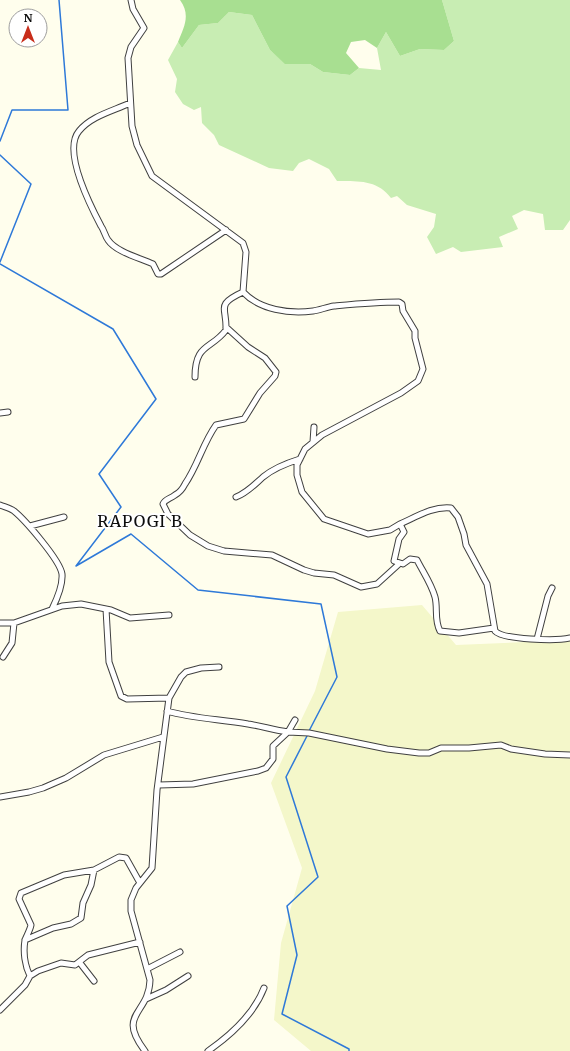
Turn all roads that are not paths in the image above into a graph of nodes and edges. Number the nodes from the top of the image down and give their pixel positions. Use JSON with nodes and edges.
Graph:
{"nodes":[{"id":1,"x":131,"y":0,"type":"edge"},
{"id":2,"x":130,"y":103,"type":"junction"},
{"id":3,"x":226,"y":230,"type":"junction"},
{"id":4,"x":243,"y":292,"type":"junction"},
{"id":5,"x":226,"y":327,"type":"junction"},
{"id":6,"x":195,"y":377,"type":"dead end"},
{"id":7,"x":8,"y":412,"type":"dead end"},
{"id":8,"x":0,"y":413,"type":"edge"},
{"id":9,"x":314,"y":427,"type":"dead end"},
{"id":10,"x":313,"y":442,"type":"junction"},
{"id":11,"x":300,"y":459,"type":"junction"},
{"id":12,"x":236,"y":497,"type":"dead end"},
{"id":13,"x":0,"y":505,"type":"edge"},
{"id":14,"x":64,"y":517,"type":"dead end"},
{"id":15,"x":400,"y":524,"type":"junction"},
{"id":16,"x":30,"y":526,"type":"junction"},
{"id":17,"x":399,"y":564,"type":"junction"},
{"id":18,"x":552,"y":588,"type":"dead end"},
{"id":19,"x":52,"y":609,"type":"junction"},
{"id":20,"x":106,"y":609,"type":"junction"},
{"id":21,"x":169,"y":615,"type":"dead end"},
{"id":22,"x":0,"y":623,"type":"edge"},
{"id":23,"x":14,"y":623,"type":"junction"},
{"id":24,"x":494,"y":628,"type":"junction"},
{"id":25,"x":537,"y":638,"type":"junction"},
{"id":26,"x":570,"y":638,"type":"edge"},
{"id":27,"x":3,"y":657,"type":"dead end"},
{"id":28,"x":220,"y":667,"type":"dead end"},
{"id":29,"x":168,"y":698,"type":"junction"},
{"id":30,"x":167,"y":710,"type":"junction"},
{"id":31,"x":295,"y":720,"type":"dead end"},
{"id":32,"x":288,"y":732,"type":"junction"},
{"id":33,"x":163,"y":737,"type":"junction"},
{"id":34,"x":570,"y":755,"type":"edge"},
{"id":35,"x":158,"y":785,"type":"junction"},
{"id":36,"x":0,"y":797,"type":"edge"},
{"id":37,"x":94,"y":870,"type":"junction"},
{"id":38,"x":140,"y":883,"type":"junction"},
{"id":39,"x":26,"y":940,"type":"junction"},
{"id":40,"x":140,"y":942,"type":"junction"},
{"id":41,"x":180,"y":952,"type":"dead end"},
{"id":42,"x":80,"y":963,"type":"junction"},
{"id":43,"x":147,"y":969,"type":"junction"},
{"id":44,"x":30,"y":976,"type":"junction"},
{"id":45,"x":188,"y":976,"type":"dead end"},
{"id":46,"x":94,"y":981,"type":"dead end"},
{"id":47,"x":264,"y":988,"type":"dead end"},
{"id":48,"x":146,"y":999,"type":"junction"},
{"id":49,"x":0,"y":1010,"type":"edge"},
{"id":50,"x":145,"y":1051,"type":"edge"},
{"id":51,"x":208,"y":1051,"type":"edge"}],
"edges":[{"from":1,"to":2,"type":"street"},
{"from":2,"to":3,"type":"street"},
{"from":2,"to":3,"type":"street"},
{"from":3,"to":4,"type":"street"},
{"from":4,"to":5,"type":"street"},
{"from":4,"to":10,"type":"street"},
{"from":5,"to":6,"type":"street"},
{"from":5,"to":17,"type":"street"},
{"from":7,"to":8,"type":"street"},
{"from":9,"to":10,"type":"street"},
{"from":10,"to":11,"type":"street"},
{"from":11,"to":12,"type":"street"},
{"from":11,"to":15,"type":"street"},
{"from":13,"to":16,"type":"street"},
{"from":14,"to":16,"type":"street"},
{"from":15,"to":17,"type":"street"},
{"from":15,"to":24,"type":"street"},
{"from":16,"to":19,"type":"street"},
{"from":17,"to":24,"type":"street"},
{"from":18,"to":25,"type":"street"},
{"from":19,"to":20,"type":"street"},
{"from":19,"to":23,"type":"street"},
{"from":20,"to":21,"type":"street"},
{"from":20,"to":29,"type":"street"},
{"from":22,"to":23,"type":"street"},
{"from":23,"to":27,"type":"street"},
{"from":24,"to":25,"type":"street"},
{"from":25,"to":26,"type":"street"},
{"from":28,"to":29,"type":"street"},
{"from":29,"to":30,"type":"street"},
{"from":30,"to":32,"type":"street"},
{"from":30,"to":33,"type":"street"},
{"from":31,"to":32,"type":"street"},
{"from":32,"to":34,"type":"street"},
{"from":32,"to":35,"type":"street"},
{"from":33,"to":35,"type":"street"},
{"from":33,"to":36,"type":"street"},
{"from":35,"to":38,"type":"street"},
{"from":37,"to":38,"type":"street"},
{"from":37,"to":39,"type":"street"},
{"from":37,"to":39,"type":"street"},
{"from":38,"to":40,"type":"street"},
{"from":39,"to":44,"type":"street"},
{"from":40,"to":42,"type":"street"},
{"from":40,"to":43,"type":"street"},
{"from":41,"to":43,"type":"street"},
{"from":42,"to":44,"type":"street"},
{"from":42,"to":46,"type":"street"},
{"from":43,"to":48,"type":"street"},
{"from":44,"to":49,"type":"street"},
{"from":45,"to":48,"type":"street"},
{"from":47,"to":51,"type":"street"},
{"from":48,"to":50,"type":"street"}]}
